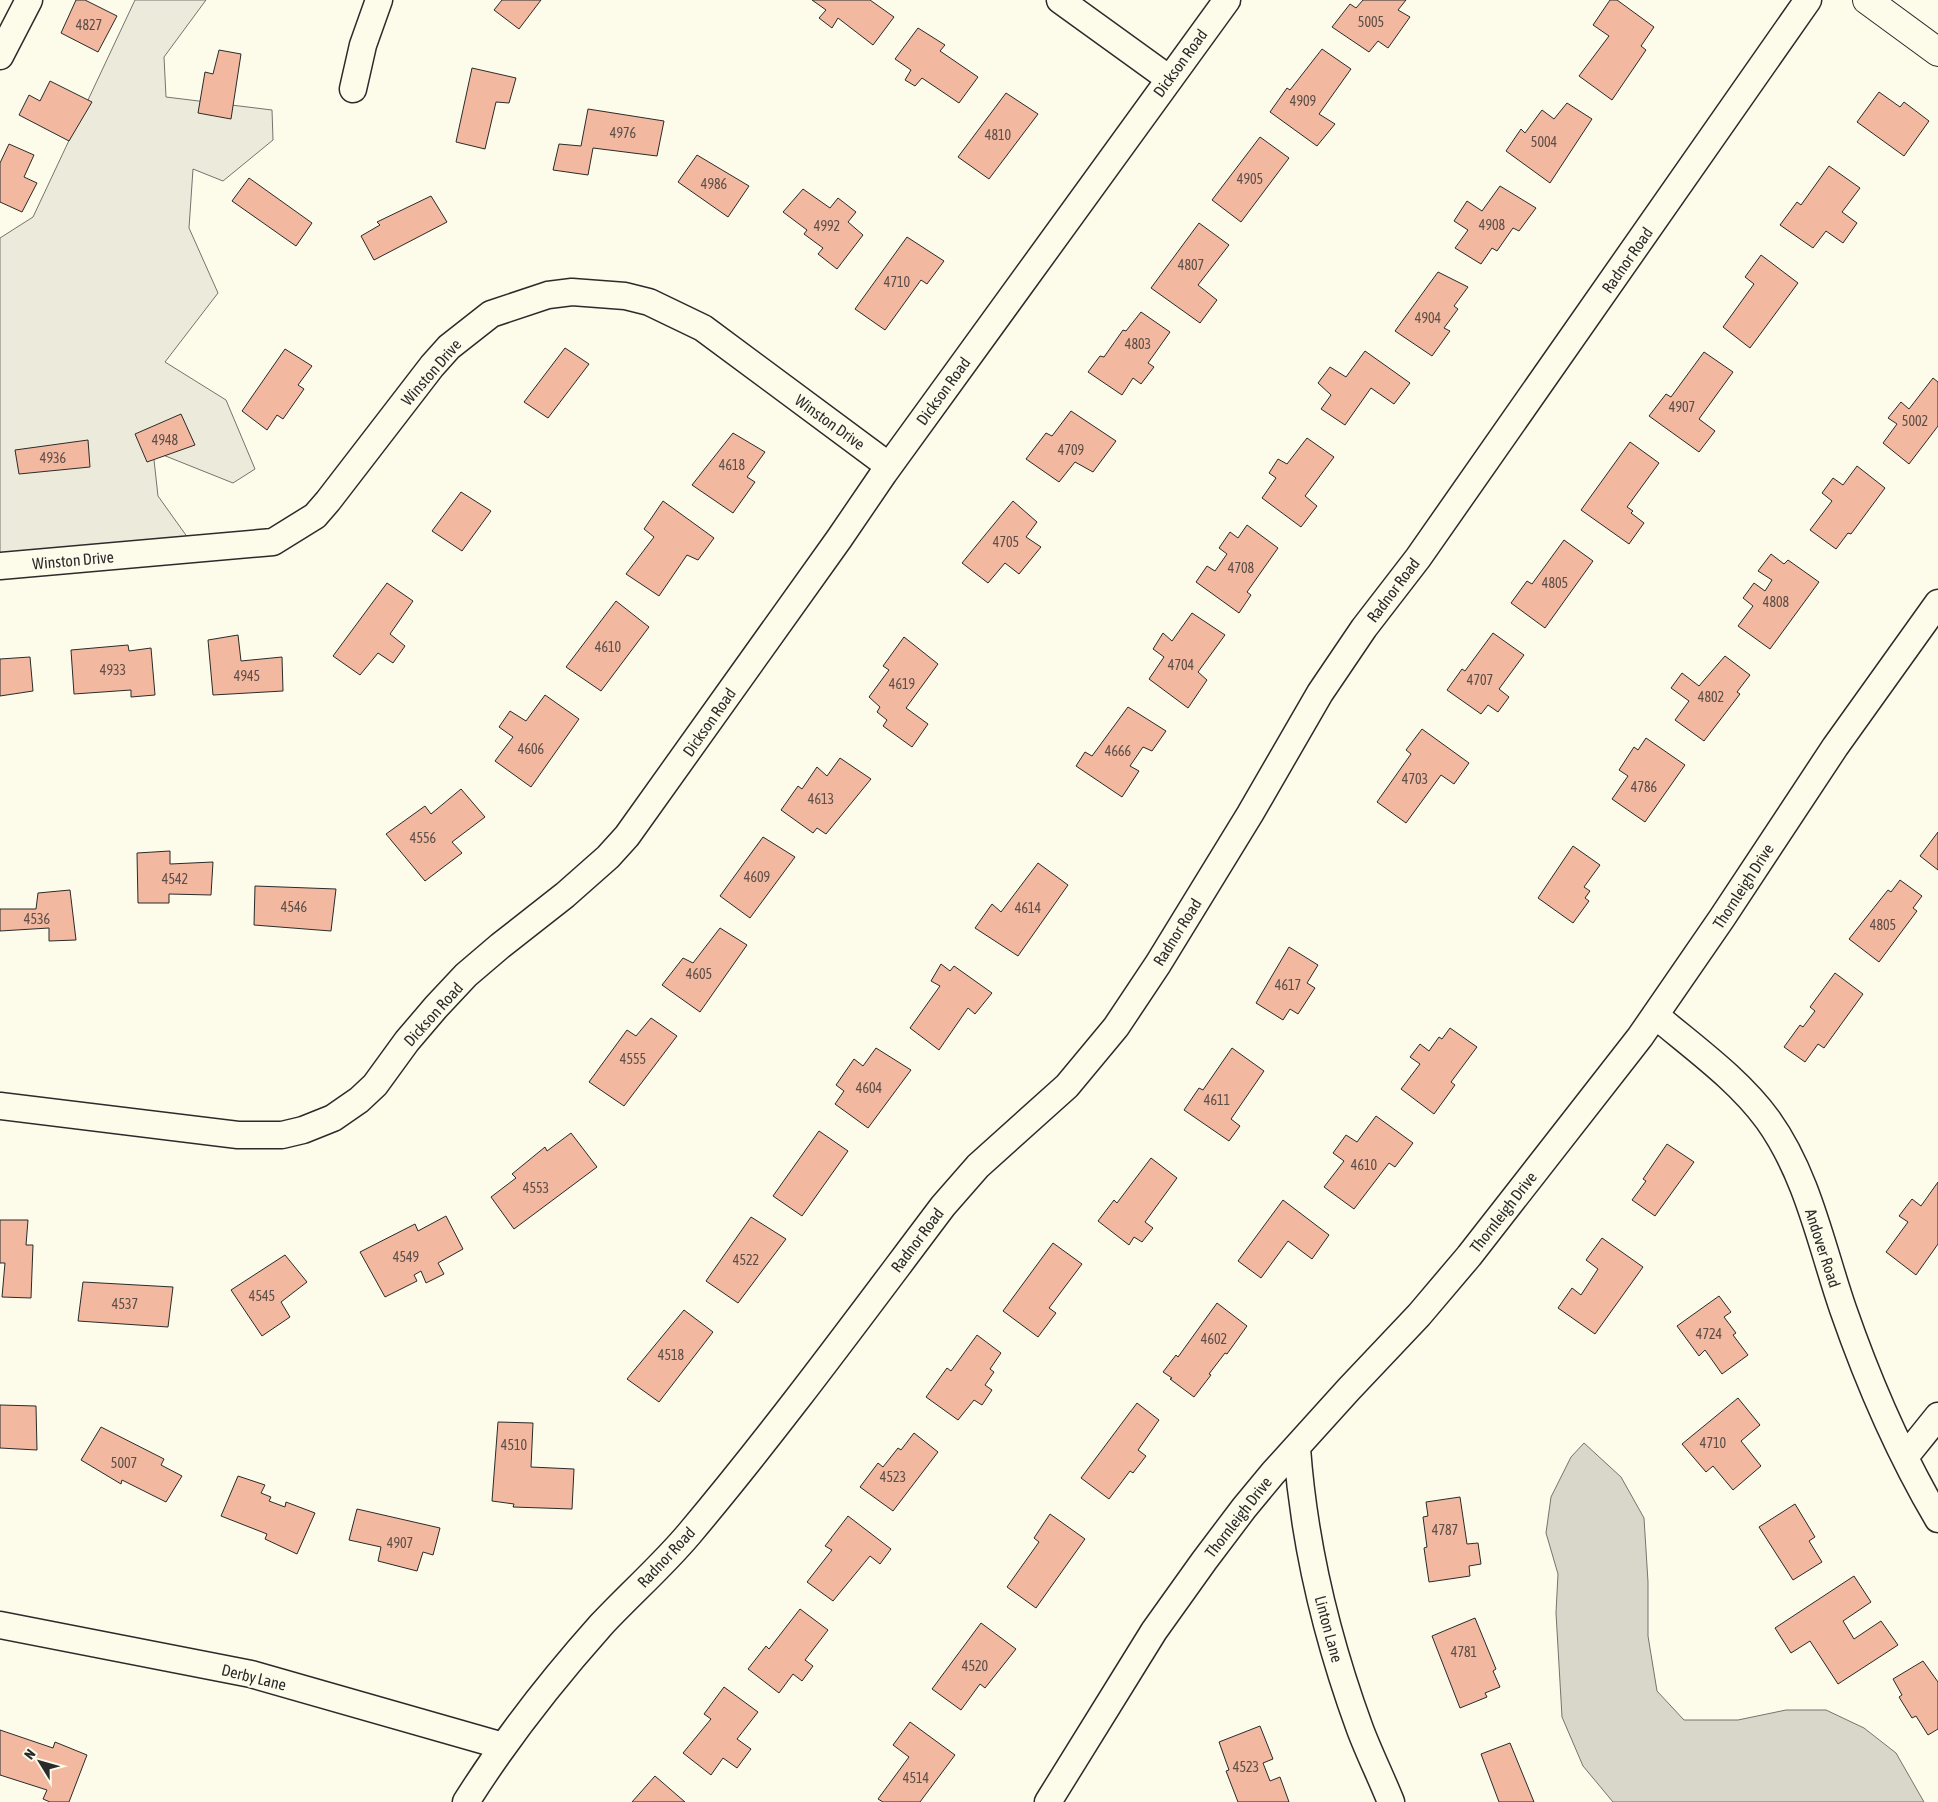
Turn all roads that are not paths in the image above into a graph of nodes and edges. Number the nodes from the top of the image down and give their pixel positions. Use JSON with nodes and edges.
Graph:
{"nodes":[{"id":1,"x":29,"y":0,"type":"edge"},
{"id":2,"x":379,"y":0,"type":"edge"},
{"id":3,"x":1060,"y":0,"type":"edge"},
{"id":4,"x":1227,"y":0,"type":"edge"},
{"id":5,"x":1808,"y":0,"type":"edge"},
{"id":6,"x":1867,"y":0,"type":"edge"},
{"id":7,"x":1938,"y":52,"type":"edge"},
{"id":8,"x":0,"y":56,"type":"edge"},
{"id":9,"x":1168,"y":78,"type":"junction"},
{"id":10,"x":353,"y":90,"type":"dead end"},
{"id":11,"x":889,"y":466,"type":"junction"},
{"id":12,"x":0,"y":566,"type":"edge"},
{"id":13,"x":1938,"y":604,"type":"edge"},
{"id":14,"x":1655,"y":1015,"type":"junction"},
{"id":15,"x":0,"y":1106,"type":"edge"},
{"id":16,"x":1938,"y":1416,"type":"edge"},
{"id":17,"x":1297,"y":1448,"type":"junction"},
{"id":18,"x":1905,"y":1457,"type":"junction"},
{"id":19,"x":1938,"y":1519,"type":"edge"},
{"id":20,"x":0,"y":1625,"type":"edge"},
{"id":21,"x":503,"y":1746,"type":"junction"},
{"id":22,"x":466,"y":1802,"type":"edge"},
{"id":23,"x":1048,"y":1802,"type":"edge"},
{"id":24,"x":1391,"y":1802,"type":"edge"}],
"edges":[{"from":1,"to":8,"type":"street"},
{"from":2,"to":10,"type":"street"},
{"from":3,"to":9,"type":"street"},
{"from":4,"to":9,"type":"street","name":"Dickson Road"},
{"from":5,"to":21,"type":"street","name":"Radnor Road"},
{"from":6,"to":7,"type":"main road"},
{"from":9,"to":11,"type":"street","name":"Dickson Road"},
{"from":11,"to":12,"type":"street","name":"Winston Drive"},
{"from":11,"to":15,"type":"street","name":"Dickson Road"},
{"from":13,"to":14,"type":"street","name":"Thornleigh Drive"},
{"from":14,"to":17,"type":"street","name":"Thornleigh Drive"},
{"from":14,"to":18,"type":"street","name":"Andover Road"},
{"from":16,"to":18,"type":"street"},
{"from":17,"to":23,"type":"street","name":"Thornleigh Drive"},
{"from":17,"to":24,"type":"street","name":"Linton Lane"},
{"from":18,"to":19,"type":"street","name":"Andover Road"},
{"from":20,"to":21,"type":"street","name":"Derby Lane"},
{"from":21,"to":22,"type":"street","name":"Radnor Road"}]}
